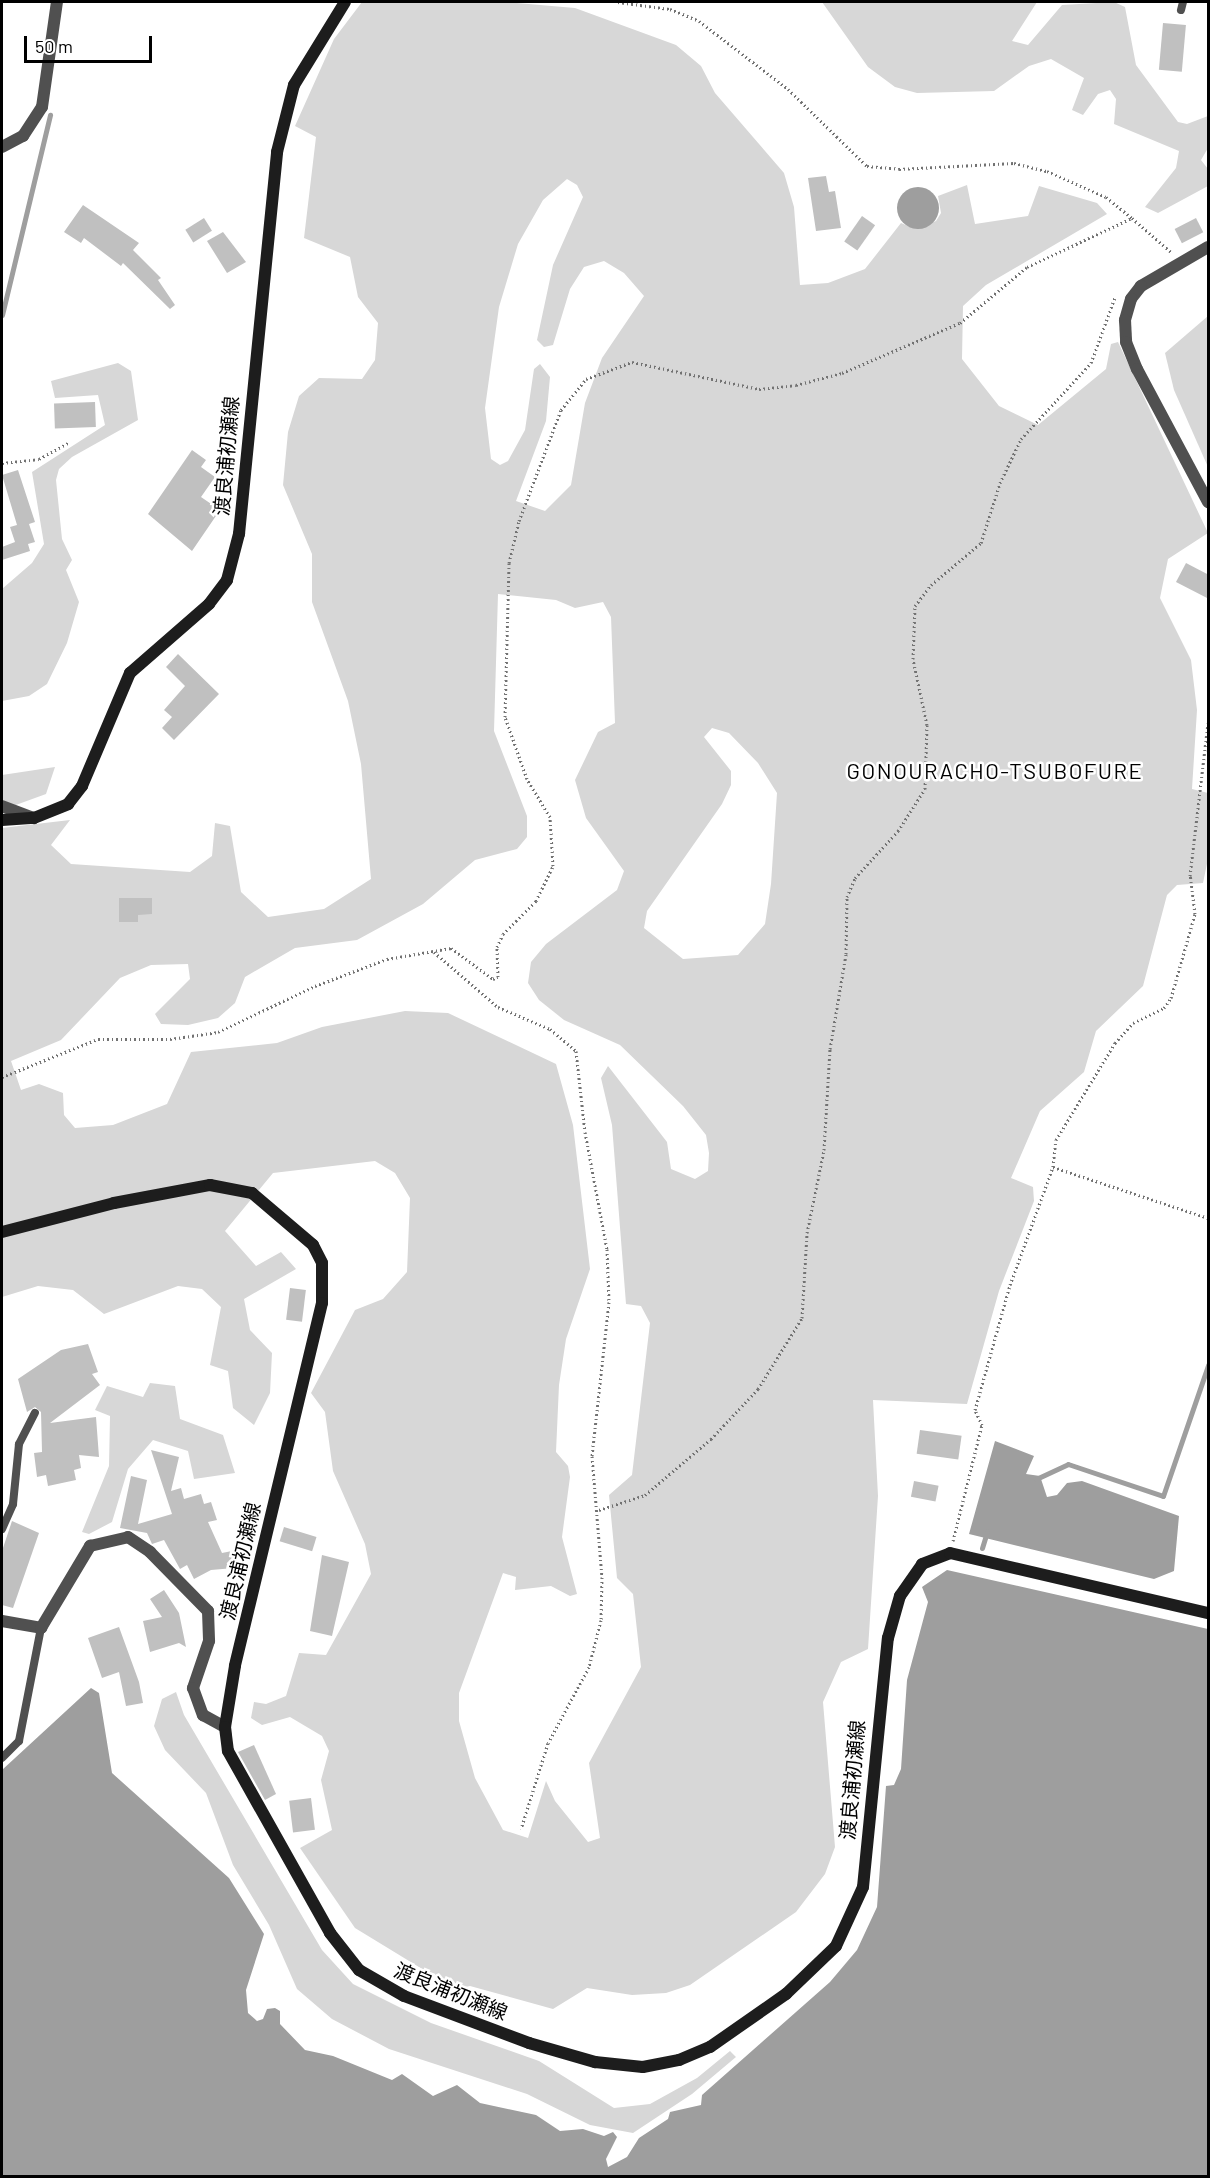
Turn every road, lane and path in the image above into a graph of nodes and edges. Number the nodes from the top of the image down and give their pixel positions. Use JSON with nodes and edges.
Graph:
{"nodes":[{"id":1,"x":57,"y":2,"type":"edge"},
{"id":2,"x":345,"y":2,"type":"edge"},
{"id":3,"x":618,"y":2,"type":"edge"},
{"id":4,"x":2,"y":147,"type":"edge"},
{"id":5,"x":1132,"y":218,"type":"junction"},
{"id":6,"x":1209,"y":247,"type":"edge"},
{"id":7,"x":1162,"y":257,"type":"dead end"},
{"id":8,"x":1175,"y":258,"type":"junction"},
{"id":9,"x":1118,"y":292,"type":"dead end"},
{"id":10,"x":70,"y":442,"type":"dead end"},
{"id":11,"x":2,"y":463,"type":"edge"},
{"id":12,"x":1209,"y":502,"type":"edge"},
{"id":13,"x":1209,"y":723,"type":"edge"},
{"id":14,"x":2,"y":806,"type":"edge"},
{"id":15,"x":34,"y":818,"type":"junction"},
{"id":16,"x":2,"y":820,"type":"edge"},
{"id":17,"x":433,"y":952,"type":"junction"},
{"id":18,"x":2,"y":1077,"type":"edge"},
{"id":19,"x":1053,"y":1167,"type":"junction"},
{"id":20,"x":1209,"y":1218,"type":"edge"},
{"id":21,"x":2,"y":1232,"type":"edge"},
{"id":22,"x":35,"y":1413,"type":"dead end"},
{"id":23,"x":599,"y":1510,"type":"junction"},
{"id":24,"x":2,"y":1529,"type":"edge"},
{"id":25,"x":950,"y":1553,"type":"junction"},
{"id":26,"x":1209,"y":1613,"type":"edge"},
{"id":27,"x":2,"y":1621,"type":"edge"},
{"id":28,"x":41,"y":1628,"type":"junction"},
{"id":29,"x":225,"y":1727,"type":"junction"},
{"id":30,"x":2,"y":1758,"type":"edge"},
{"id":31,"x":521,"y":1829,"type":"dead end"}],
"edges":[{"from":1,"to":4,"type":"street"},
{"from":2,"to":15,"type":"main road","name":"渡良浦初瀬線"},
{"from":3,"to":5,"type":"path"},
{"from":5,"to":8,"type":"path"},
{"from":5,"to":17,"type":"path"},
{"from":6,"to":8,"type":"street"},
{"from":7,"to":8,"type":"path"},
{"from":8,"to":12,"type":"street"},
{"from":9,"to":23,"type":"path"},
{"from":10,"to":11,"type":"path"},
{"from":13,"to":19,"type":"path"},
{"from":14,"to":15,"type":"street"},
{"from":15,"to":16,"type":"main road","name":"渡良浦初瀬線"},
{"from":17,"to":18,"type":"path"},
{"from":17,"to":23,"type":"path"},
{"from":19,"to":20,"type":"path"},
{"from":19,"to":25,"type":"path"},
{"from":21,"to":29,"type":"main road","name":"渡良浦初瀬線"},
{"from":22,"to":24,"type":"lane"},
{"from":23,"to":31,"type":"path"},
{"from":25,"to":26,"type":"main road"},
{"from":25,"to":29,"type":"main road","name":"渡良浦初瀬線"},
{"from":27,"to":28,"type":"street"},
{"from":28,"to":29,"type":"street"},
{"from":28,"to":30,"type":"lane"}]}
